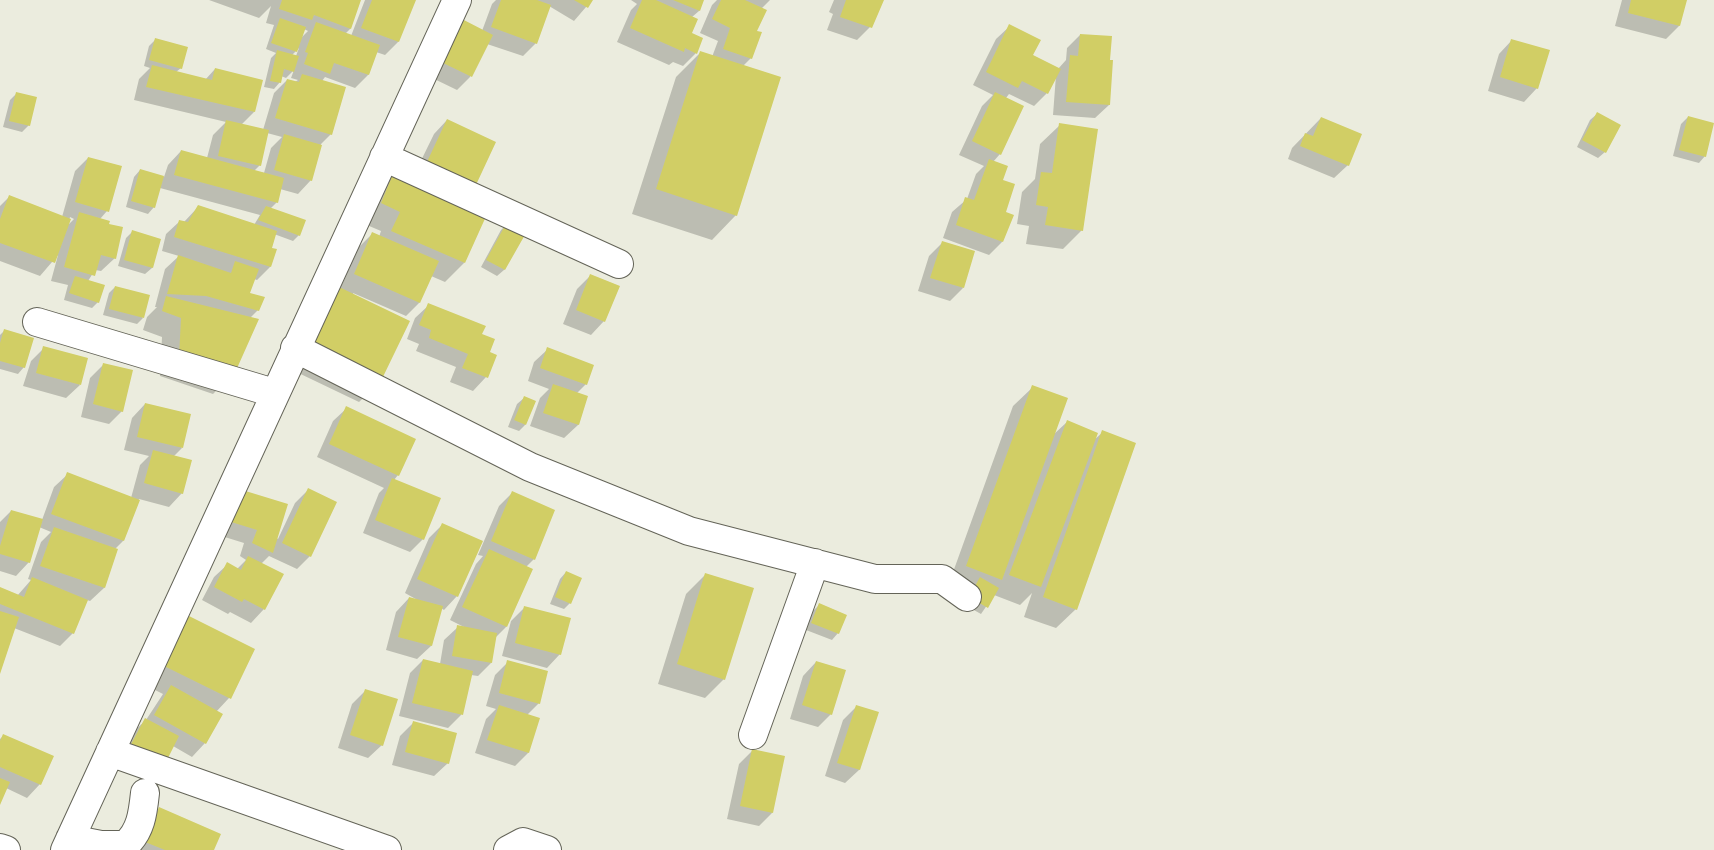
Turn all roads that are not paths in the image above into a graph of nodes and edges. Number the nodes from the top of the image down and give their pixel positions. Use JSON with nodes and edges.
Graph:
{"nodes":[{"id":1,"x":457,"y":0,"type":"edge"},
{"id":2,"x":384,"y":157,"type":"junction"},
{"id":3,"x":619,"y":264,"type":"dead end"},
{"id":4,"x":37,"y":322,"type":"dead end"},
{"id":5,"x":295,"y":348,"type":"junction"},
{"id":6,"x":274,"y":393,"type":"junction"},
{"id":7,"x":815,"y":563,"type":"junction"},
{"id":8,"x":967,"y":597,"type":"dead end"},
{"id":9,"x":753,"y":735,"type":"dead end"},
{"id":10,"x":110,"y":752,"type":"junction"},
{"id":11,"x":145,"y":793,"type":"dead end"},
{"id":12,"x":68,"y":844,"type":"edge"},
{"id":13,"x":0,"y":848,"type":"edge"},
{"id":14,"x":6,"y":850,"type":"edge"},
{"id":15,"x":387,"y":850,"type":"edge"},
{"id":16,"x":508,"y":850,"type":"edge"},
{"id":17,"x":547,"y":850,"type":"edge"}],
"edges":[{"from":1,"to":2,"type":"street"},
{"from":2,"to":3,"type":"street"},
{"from":2,"to":5,"type":"street"},
{"from":4,"to":6,"type":"street"},
{"from":5,"to":6,"type":"street"},
{"from":5,"to":7,"type":"street"},
{"from":6,"to":10,"type":"street"},
{"from":7,"to":8,"type":"street"},
{"from":7,"to":9,"type":"street"},
{"from":10,"to":12,"type":"street"},
{"from":10,"to":15,"type":"street"},
{"from":11,"to":12,"type":"street"},
{"from":13,"to":14,"type":"street"},
{"from":16,"to":17,"type":"street"}]}
